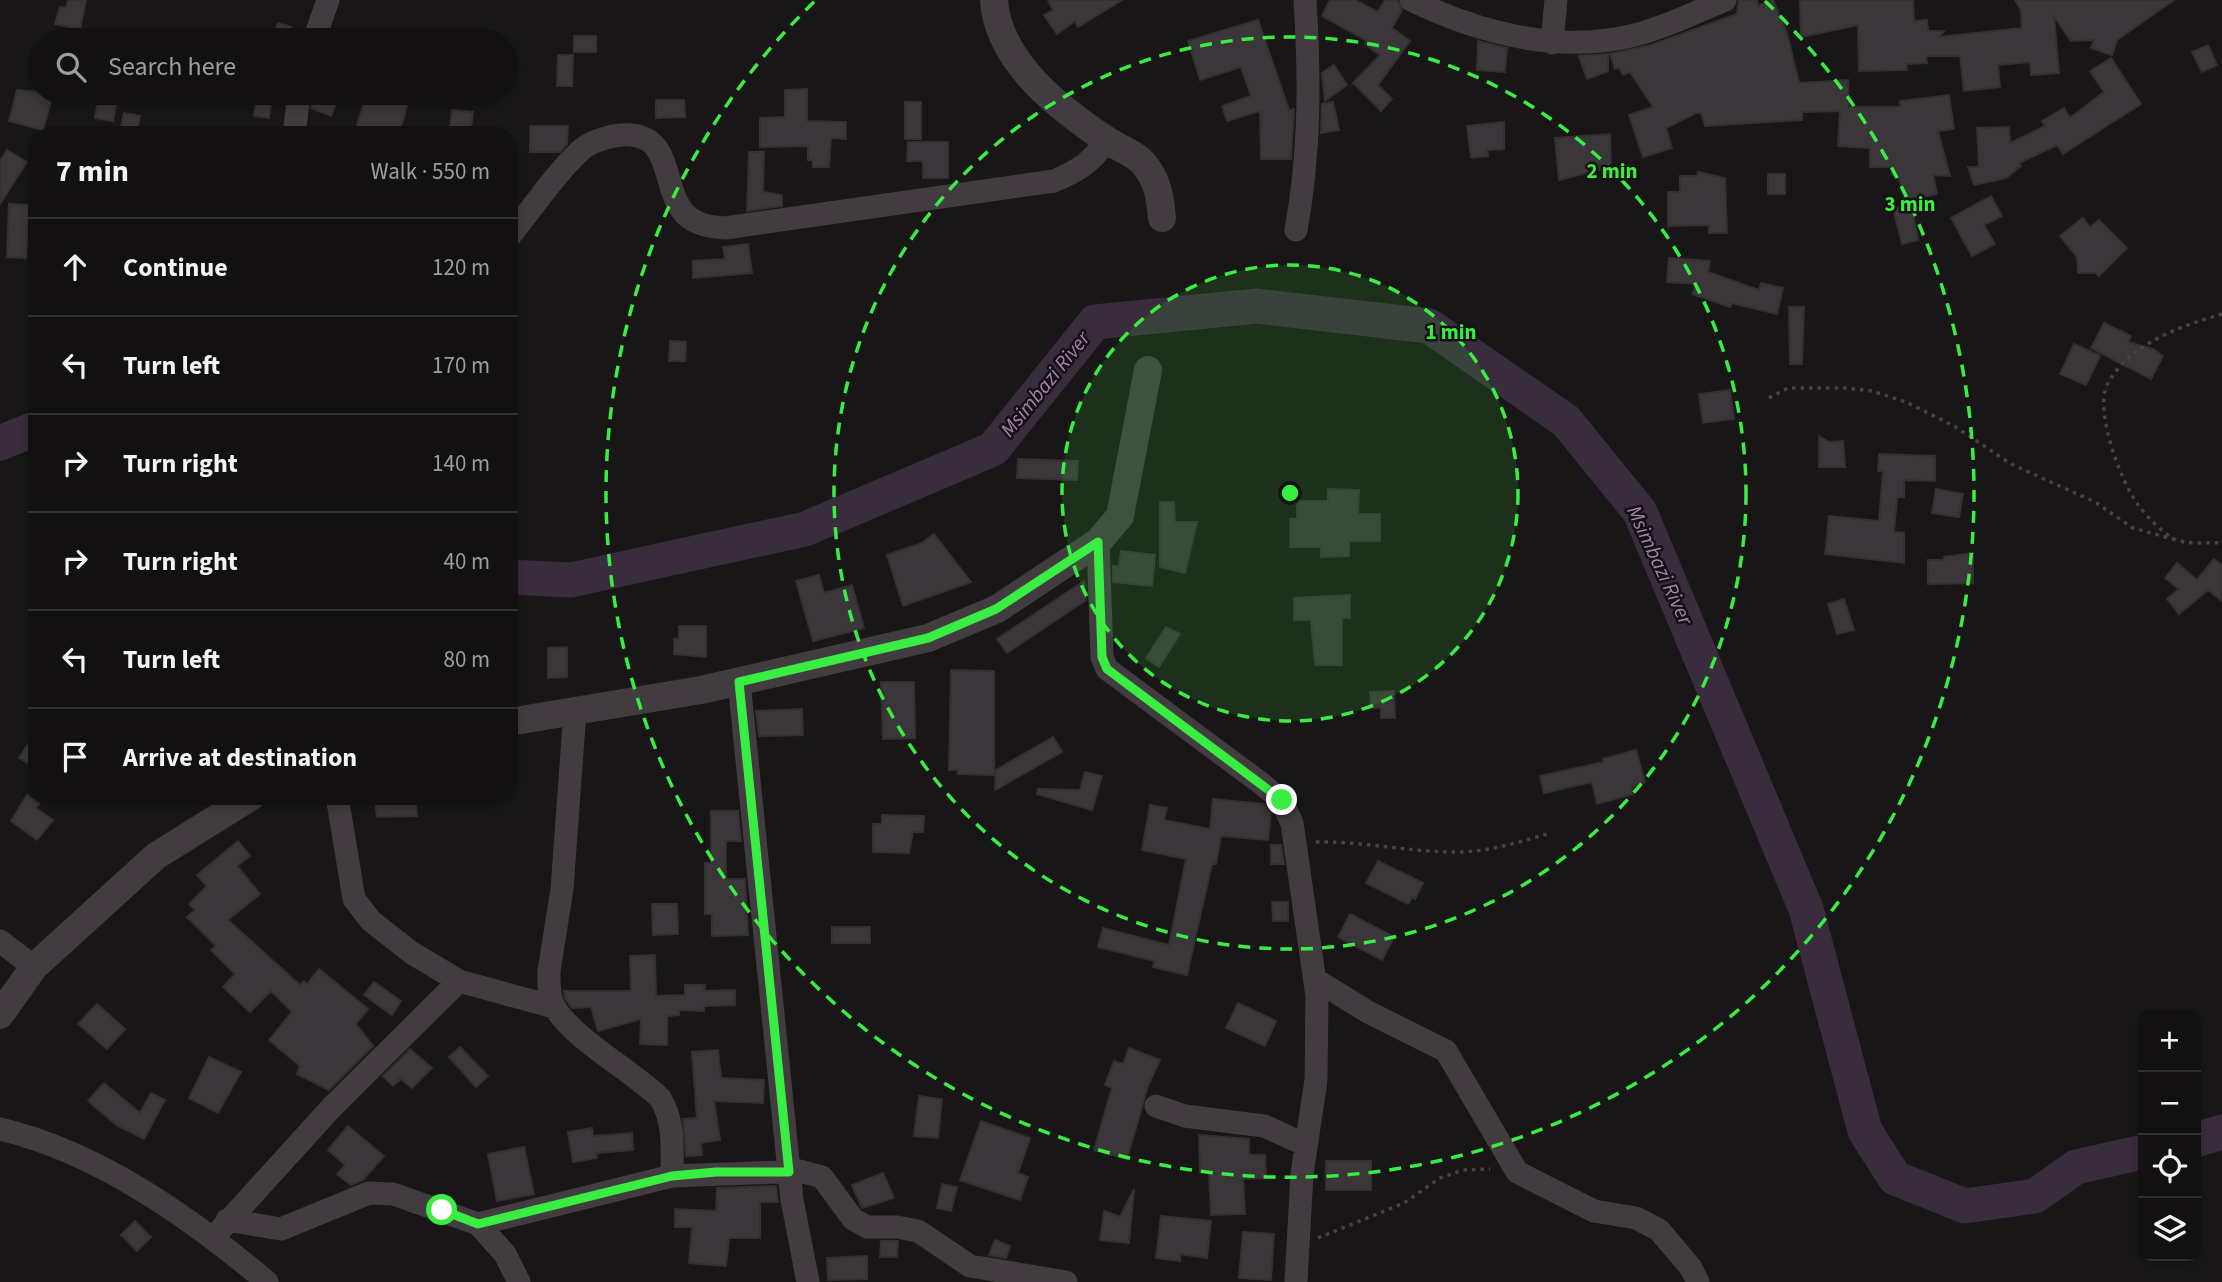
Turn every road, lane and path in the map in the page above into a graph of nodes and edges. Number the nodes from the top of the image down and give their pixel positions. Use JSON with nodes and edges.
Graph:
{"nodes":[{"id":1,"x":328,"y":0,"type":"edge"},
{"id":2,"x":994,"y":0,"type":"edge"},
{"id":3,"x":1305,"y":0,"type":"edge"},
{"id":4,"x":1411,"y":0,"type":"edge"},
{"id":5,"x":1556,"y":0,"type":"edge"},
{"id":6,"x":1725,"y":0,"type":"edge"},
{"id":7,"x":318,"y":28,"type":"edge"},
{"id":8,"x":1552,"y":43,"type":"junction"},
{"id":9,"x":298,"y":105,"type":"edge"},
{"id":10,"x":295,"y":126,"type":"edge"},
{"id":11,"x":1107,"y":140,"type":"junction"},
{"id":12,"x":1162,"y":219,"type":"dead end"},
{"id":13,"x":518,"y":226,"type":"edge"},
{"id":14,"x":1296,"y":230,"type":"dead end"},
{"id":15,"x":2222,"y":314,"type":"edge"},
{"id":16,"x":1148,"y":370,"type":"dead end"},
{"id":17,"x":1769,"y":398,"type":"dead end"},
{"id":18,"x":2176,"y":540,"type":"junction"},
{"id":19,"x":1098,"y":542,"type":"junction"},
{"id":20,"x":2222,"y":543,"type":"edge"},
{"id":21,"x":739,"y":682,"type":"junction"},
{"id":22,"x":575,"y":711,"type":"junction"},
{"id":23,"x":518,"y":720,"type":"edge"},
{"id":24,"x":238,"y":805,"type":"edge"},
{"id":25,"x":338,"y":805,"type":"edge"},
{"id":26,"x":1551,"y":834,"type":"dead end"},
{"id":27,"x":1296,"y":842,"type":"junction"},
{"id":28,"x":0,"y":941,"type":"edge"},
{"id":29,"x":34,"y":967,"type":"junction"},
{"id":30,"x":1316,"y":980,"type":"junction"},
{"id":31,"x":459,"y":981,"type":"junction"},
{"id":32,"x":554,"y":1007,"type":"junction"},
{"id":33,"x":0,"y":1015,"type":"edge"},
{"id":34,"x":1156,"y":1106,"type":"dead end"},
{"id":35,"x":0,"y":1129,"type":"edge"},
{"id":36,"x":1306,"y":1145,"type":"junction"},
{"id":37,"x":789,"y":1172,"type":"junction"},
{"id":38,"x":1517,"y":1172,"type":"junction"},
{"id":39,"x":672,"y":1176,"type":"junction"},
{"id":40,"x":478,"y":1224,"type":"junction"},
{"id":41,"x":220,"y":1229,"type":"junction"},
{"id":42,"x":1299,"y":1240,"type":"junction"},
{"id":43,"x":267,"y":1282,"type":"edge"},
{"id":44,"x":519,"y":1282,"type":"edge"},
{"id":45,"x":808,"y":1282,"type":"edge"},
{"id":46,"x":1066,"y":1282,"type":"edge"},
{"id":47,"x":1296,"y":1282,"type":"edge"},
{"id":48,"x":1698,"y":1282,"type":"edge"}],
"edges":[{"from":1,"to":7,"type":"street"},
{"from":2,"to":11,"type":"street"},
{"from":3,"to":14,"type":"street"},
{"from":4,"to":8,"type":"street"},
{"from":5,"to":8,"type":"street"},
{"from":6,"to":8,"type":"street"},
{"from":9,"to":10,"type":"street"},
{"from":11,"to":12,"type":"street"},
{"from":11,"to":13,"type":"street"},
{"from":15,"to":18,"type":"path"},
{"from":16,"to":19,"type":"street"},
{"from":17,"to":18,"type":"path"},
{"from":18,"to":20,"type":"path"},
{"from":19,"to":21,"type":"street"},
{"from":19,"to":27,"type":"street"},
{"from":21,"to":22,"type":"street"},
{"from":21,"to":37,"type":"street"},
{"from":22,"to":23,"type":"street"},
{"from":22,"to":32,"type":"street"},
{"from":24,"to":29,"type":"street"},
{"from":25,"to":31,"type":"street"},
{"from":26,"to":27,"type":"path"},
{"from":27,"to":30,"type":"street"},
{"from":28,"to":29,"type":"street"},
{"from":29,"to":33,"type":"street"},
{"from":30,"to":36,"type":"street"},
{"from":30,"to":38,"type":"street"},
{"from":31,"to":32,"type":"street"},
{"from":31,"to":41,"type":"street"},
{"from":32,"to":39,"type":"street"},
{"from":34,"to":36,"type":"street"},
{"from":35,"to":41,"type":"street"},
{"from":36,"to":42,"type":"street"},
{"from":37,"to":39,"type":"street"},
{"from":37,"to":45,"type":"street"},
{"from":37,"to":46,"type":"street"},
{"from":38,"to":42,"type":"path"},
{"from":38,"to":48,"type":"street"},
{"from":39,"to":40,"type":"street"},
{"from":40,"to":41,"type":"street"},
{"from":40,"to":44,"type":"street"},
{"from":41,"to":43,"type":"street"},
{"from":42,"to":47,"type":"street"}]}
